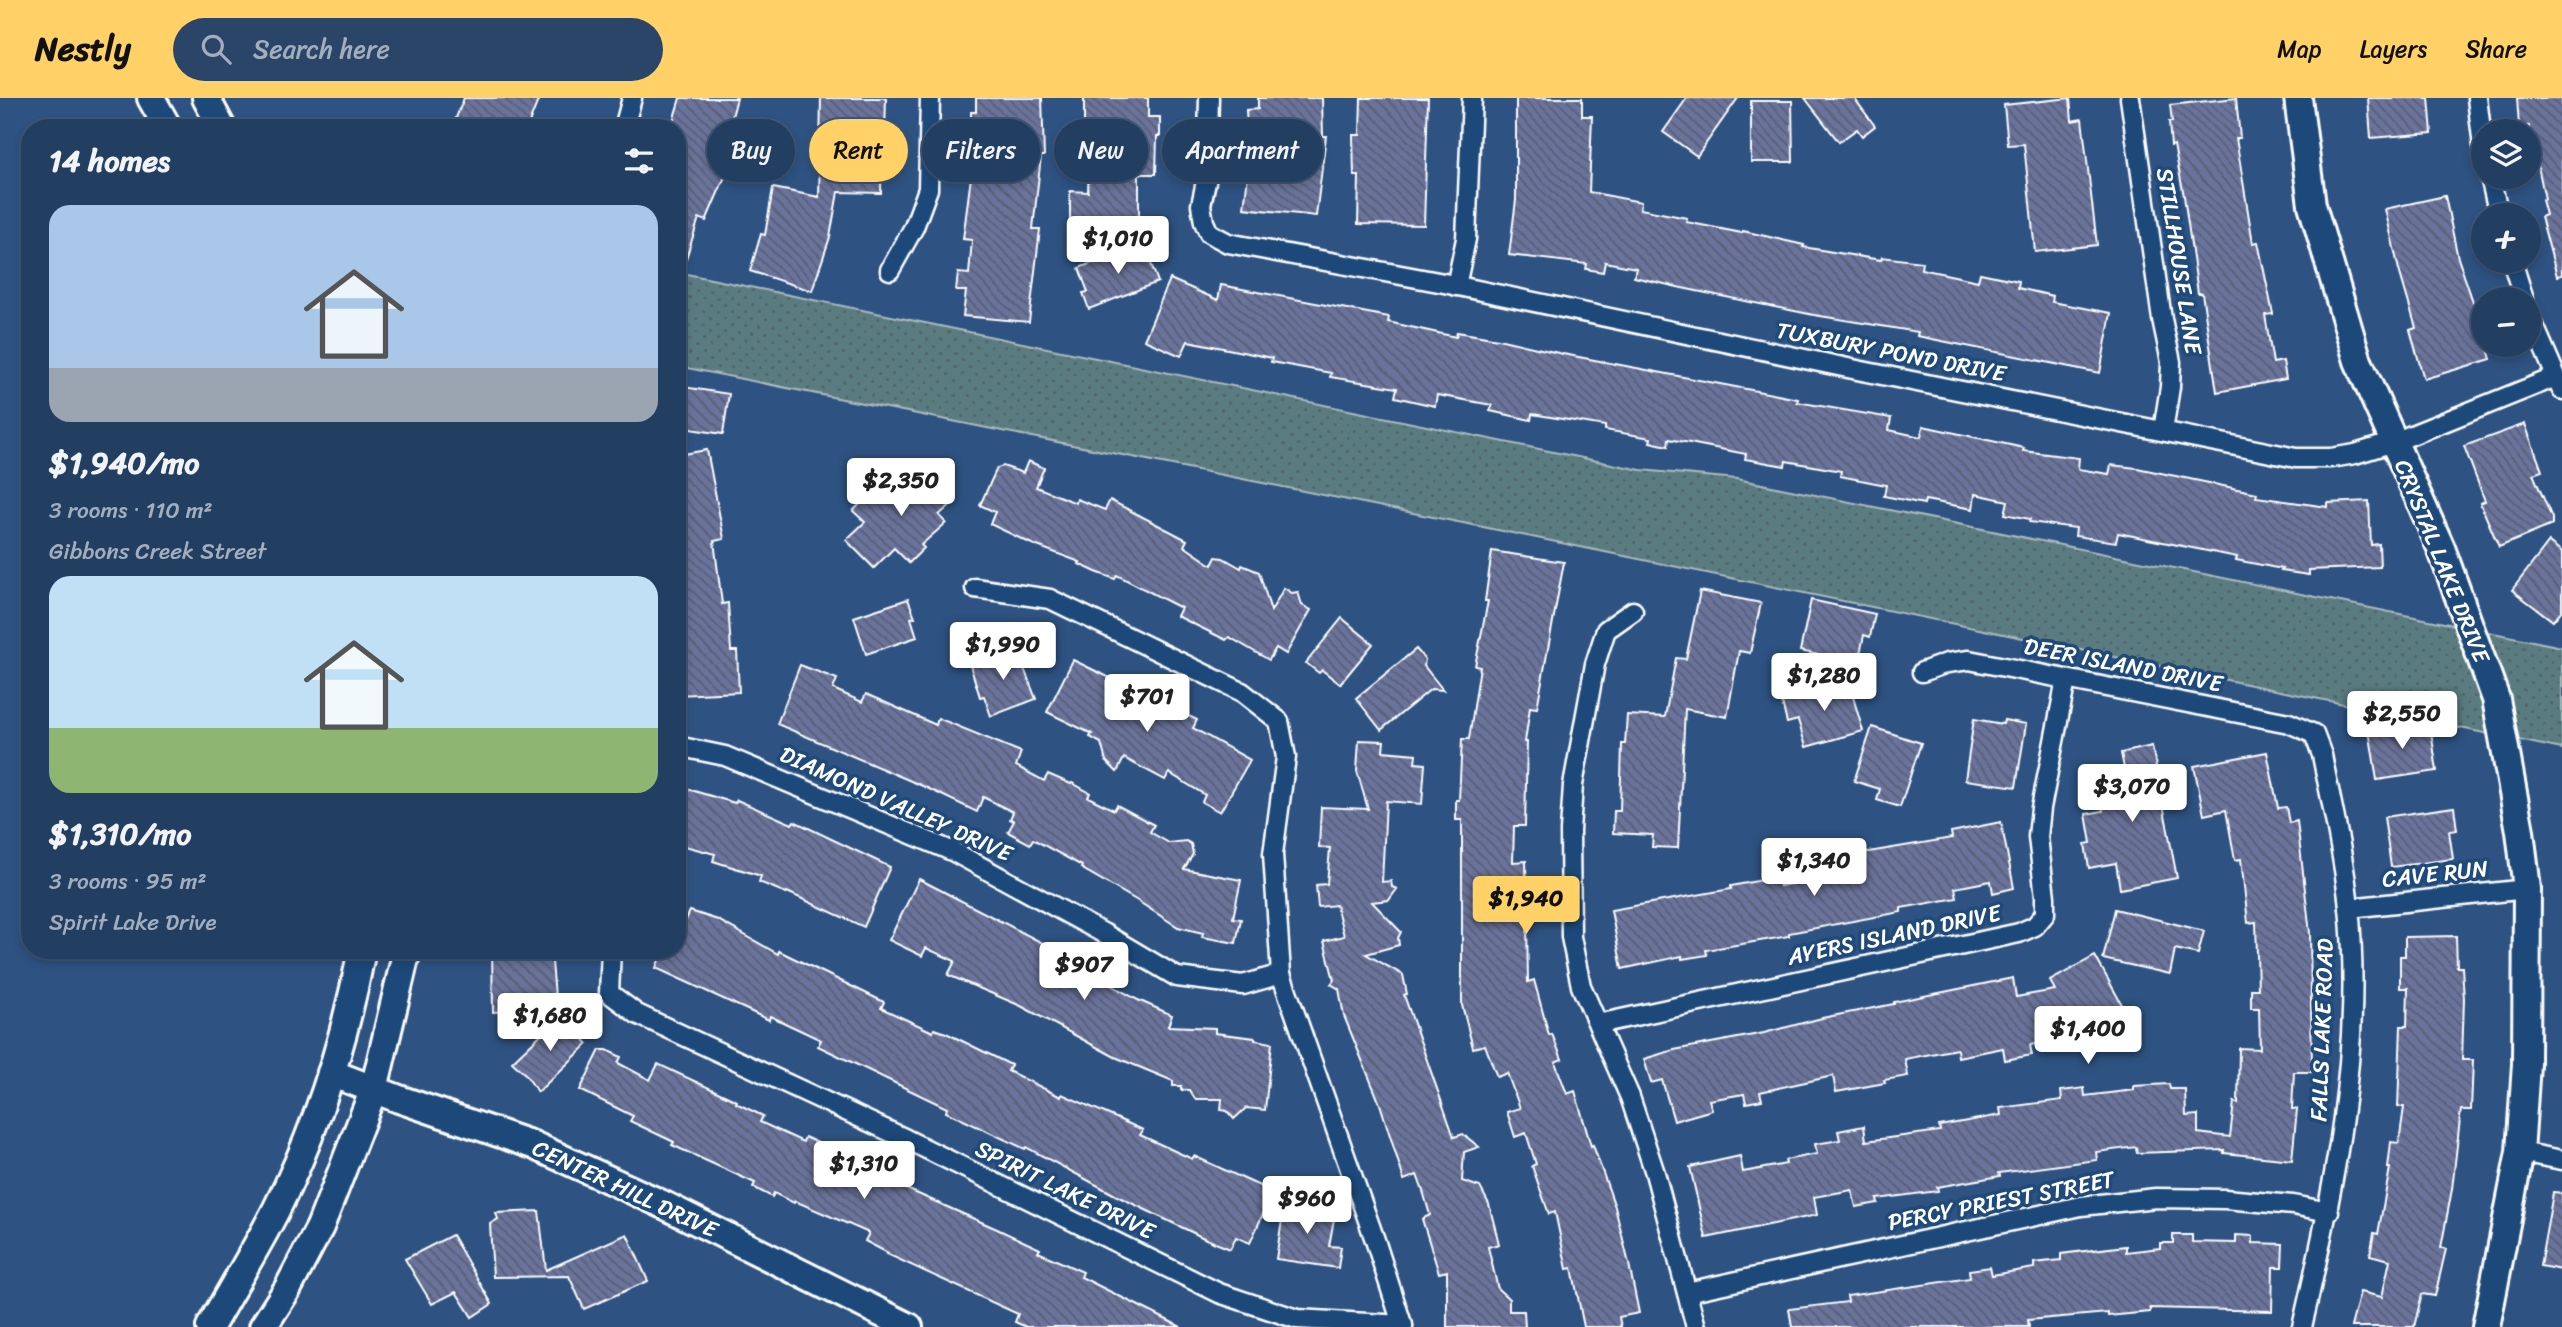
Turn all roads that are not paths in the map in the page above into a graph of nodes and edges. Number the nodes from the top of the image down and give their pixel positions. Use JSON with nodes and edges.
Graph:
{"nodes":[{"id":1,"x":151,"y":98,"type":"edge"},
{"id":2,"x":206,"y":98,"type":"edge"},
{"id":3,"x":632,"y":98,"type":"edge"},
{"id":4,"x":930,"y":98,"type":"edge"},
{"id":5,"x":1209,"y":98,"type":"edge"},
{"id":6,"x":1472,"y":98,"type":"edge"},
{"id":7,"x":2130,"y":98,"type":"edge"},
{"id":8,"x":2298,"y":98,"type":"edge"},
{"id":9,"x":2477,"y":98,"type":"edge"},
{"id":10,"x":163,"y":119,"type":"edge"},
{"id":11,"x":217,"y":119,"type":"edge"},
{"id":12,"x":626,"y":119,"type":"edge"},
{"id":13,"x":2480,"y":119,"type":"edge"},
{"id":14,"x":890,"y":270,"type":"dead end"},
{"id":15,"x":1456,"y":286,"type":"junction"},
{"id":16,"x":2541,"y":342,"type":"edge"},
{"id":17,"x":2559,"y":384,"type":"edge"},
{"id":18,"x":2163,"y":431,"type":"junction"},
{"id":19,"x":2394,"y":442,"type":"junction"},
{"id":20,"x":975,"y":588,"type":"dead end"},
{"id":21,"x":1633,"y":611,"type":"dead end"},
{"id":22,"x":1922,"y":672,"type":"dead end"},
{"id":23,"x":2066,"y":680,"type":"junction"},
{"id":24,"x":2314,"y":734,"type":"joint"},
{"id":25,"x":686,"y":748,"type":"edge"},
{"id":26,"x":2527,"y":889,"type":"junction"},
{"id":27,"x":2349,"y":908,"type":"junction"},
{"id":28,"x":360,"y":959,"type":"edge"},
{"id":29,"x":405,"y":959,"type":"edge"},
{"id":30,"x":611,"y":959,"type":"edge"},
{"id":31,"x":1282,"y":974,"type":"junction"},
{"id":32,"x":1598,"y":1024,"type":"junction"},
{"id":33,"x":331,"y":1073,"type":"junction"},
{"id":34,"x":374,"y":1089,"type":"junction"},
{"id":35,"x":2520,"y":1152,"type":"junction"},
{"id":36,"x":2562,"y":1160,"type":"edge"},
{"id":37,"x":2329,"y":1212,"type":"junction"},
{"id":38,"x":1686,"y":1292,"type":"junction"},
{"id":39,"x":1403,"y":1326,"type":"edge"},
{"id":40,"x":210,"y":1327,"type":"edge"},
{"id":41,"x":263,"y":1327,"type":"edge"},
{"id":42,"x":909,"y":1327,"type":"edge"},
{"id":43,"x":1696,"y":1327,"type":"edge"},
{"id":44,"x":2302,"y":1327,"type":"edge"},
{"id":45,"x":2486,"y":1327,"type":"edge"}],
"edges":[{"from":1,"to":10,"type":"street"},
{"from":2,"to":11,"type":"street"},
{"from":3,"to":12,"type":"street"},
{"from":4,"to":14,"type":"street"},
{"from":5,"to":15,"type":"street","name":"TUXBURY POND DRIVE"},
{"from":6,"to":15,"type":"street"},
{"from":7,"to":18,"type":"street","name":"STILLHOUSE LANE"},
{"from":8,"to":19,"type":"street","name":"CRYSTAL LAKE DRIVE"},
{"from":9,"to":13,"type":"street"},
{"from":15,"to":18,"type":"street","name":"TUXBURY POND DRIVE"},
{"from":16,"to":17,"type":"street"},
{"from":17,"to":19,"type":"street","name":"TUXBURY POND DRIVE"},
{"from":18,"to":19,"type":"street","name":"TUXBURY POND DRIVE"},
{"from":19,"to":26,"type":"street","name":"CRYSTAL LAKE DRIVE"},
{"from":20,"to":31,"type":"street"},
{"from":21,"to":32,"type":"street"},
{"from":22,"to":23,"type":"street","name":"DEER ISLAND DRIVE"},
{"from":23,"to":24,"type":"street","name":"DEER ISLAND DRIVE"},
{"from":23,"to":32,"type":"street","name":"AYERS ISLAND DRIVE"},
{"from":24,"to":27,"type":"street","name":"FALLS LAKE ROAD"},
{"from":25,"to":31,"type":"street","name":"DIAMOND VALLEY DRIVE"},
{"from":26,"to":27,"type":"street","name":"CAVE RUN"},
{"from":26,"to":35,"type":"street","name":"CRYSTAL LAKE DRIVE"},
{"from":27,"to":37,"type":"street","name":"FALLS LAKE ROAD"},
{"from":28,"to":33,"type":"street"},
{"from":29,"to":34,"type":"street"},
{"from":30,"to":39,"type":"street","name":"SPIRIT LAKE DRIVE"},
{"from":31,"to":39,"type":"street"},
{"from":32,"to":38,"type":"street"},
{"from":33,"to":34,"type":"street","name":"CENTER HILL DRIVE"},
{"from":33,"to":40,"type":"street"},
{"from":34,"to":41,"type":"street"},
{"from":34,"to":42,"type":"street","name":"CENTER HILL DRIVE"},
{"from":35,"to":36,"type":"street"},
{"from":35,"to":45,"type":"street","name":"CRYSTAL LAKE DRIVE"},
{"from":37,"to":38,"type":"street","name":"PERCY PRIEST STREET"},
{"from":37,"to":44,"type":"street","name":"FALLS LAKE ROAD"},
{"from":38,"to":43,"type":"street"}]}
